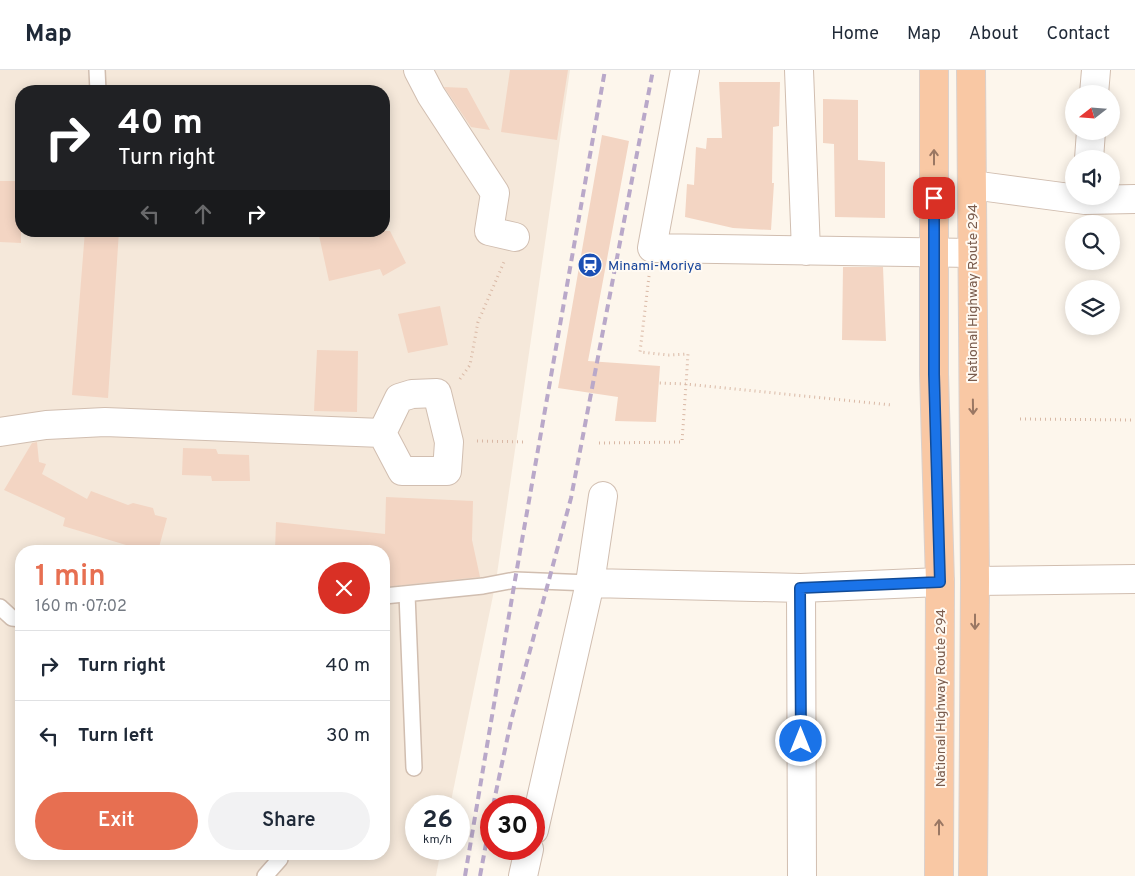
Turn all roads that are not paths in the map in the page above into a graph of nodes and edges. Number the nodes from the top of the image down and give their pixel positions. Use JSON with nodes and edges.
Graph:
{"nodes":[{"id":1,"x":97,"y":70,"type":"edge"},
{"id":2,"x":418,"y":70,"type":"edge"},
{"id":3,"x":685,"y":70,"type":"edge"},
{"id":4,"x":799,"y":70,"type":"edge"},
{"id":5,"x":934,"y":70,"type":"edge"},
{"id":6,"x":971,"y":70,"type":"edge"},
{"id":7,"x":1096,"y":70,"type":"edge"},
{"id":8,"x":98,"y":85,"type":"edge"},
{"id":9,"x":1095,"y":85,"type":"edge"},
{"id":10,"x":972,"y":185,"type":"junction"},
{"id":11,"x":1065,"y":196,"type":"edge"},
{"id":12,"x":1120,"y":199,"type":"edge"},
{"id":13,"x":1135,"y":199,"type":"edge"},
{"id":14,"x":516,"y":237,"type":"road end"},
{"id":15,"x":806,"y":251,"type":"junction"},
{"id":16,"x":933,"y":253,"type":"junction"},
{"id":17,"x":972,"y":253,"type":"junction"},
{"id":18,"x":0,"y":432,"type":"edge"},
{"id":19,"x":382,"y":433,"type":"junction"},
{"id":20,"x":603,"y":496,"type":"dead end"},
{"id":21,"x":1135,"y":579,"type":"edge"},
{"id":22,"x":975,"y":581,"type":"junction"},
{"id":23,"x":940,"y":582,"type":"junction"},
{"id":24,"x":590,"y":583,"type":"junction"},
{"id":25,"x":800,"y":588,"type":"junction"},
{"id":26,"x":407,"y":594,"type":"junction"},
{"id":27,"x":390,"y":595,"type":"edge"},
{"id":28,"x":0,"y":608,"type":"edge"},
{"id":29,"x":15,"y":618,"type":"edge"},
{"id":30,"x":414,"y":768,"type":"dead end"},
{"id":31,"x":542,"y":795,"type":"edge"},
{"id":32,"x":279,"y":860,"type":"edge"},
{"id":33,"x":527,"y":860,"type":"edge"},
{"id":34,"x":266,"y":876,"type":"edge"},
{"id":35,"x":523,"y":876,"type":"edge"},
{"id":36,"x":802,"y":876,"type":"edge"},
{"id":37,"x":939,"y":876,"type":"edge"},
{"id":38,"x":973,"y":876,"type":"edge"}],
"edges":[{"from":1,"to":8,"type":"lane"},
{"from":2,"to":14,"type":"street"},
{"from":3,"to":15,"type":"street"},
{"from":4,"to":15,"type":"street"},
{"from":16,"to":5,"type":"highway","name":"National Highway Route 294","one_way":true},
{"from":6,"to":10,"type":"highway","name":"National Highway Route 294"},
{"from":7,"to":9,"type":"street"},
{"from":10,"to":11,"type":"street"},
{"from":10,"to":17,"type":"highway","name":"National Highway Route 294"},
{"from":12,"to":13,"type":"street"},
{"from":15,"to":16,"type":"street"},
{"from":16,"to":17,"type":"street"},
{"from":16,"to":23,"type":"highway","name":"National Highway Route 294"},
{"from":17,"to":22,"type":"highway","name":"National Highway Route 294","one_way":true},
{"from":18,"to":19,"type":"street"},
{"from":19,"to":19,"type":"street"},
{"from":20,"to":24,"type":"street"},
{"from":21,"to":22,"type":"street"},
{"from":22,"to":38,"type":"highway","name":"National Highway Route 294","one_way":true},
{"from":23,"to":25,"type":"street"},
{"from":37,"to":23,"type":"highway","name":"National Highway Route 294","one_way":true},
{"from":24,"to":25,"type":"street"},
{"from":24,"to":26,"type":"lane"},
{"from":24,"to":31,"type":"street"},
{"from":25,"to":36,"type":"street"},
{"from":26,"to":27,"type":"lane"},
{"from":26,"to":30,"type":"lane"},
{"from":28,"to":29,"type":"lane"},
{"from":32,"to":34,"type":"lane"},
{"from":33,"to":35,"type":"street"}]}
